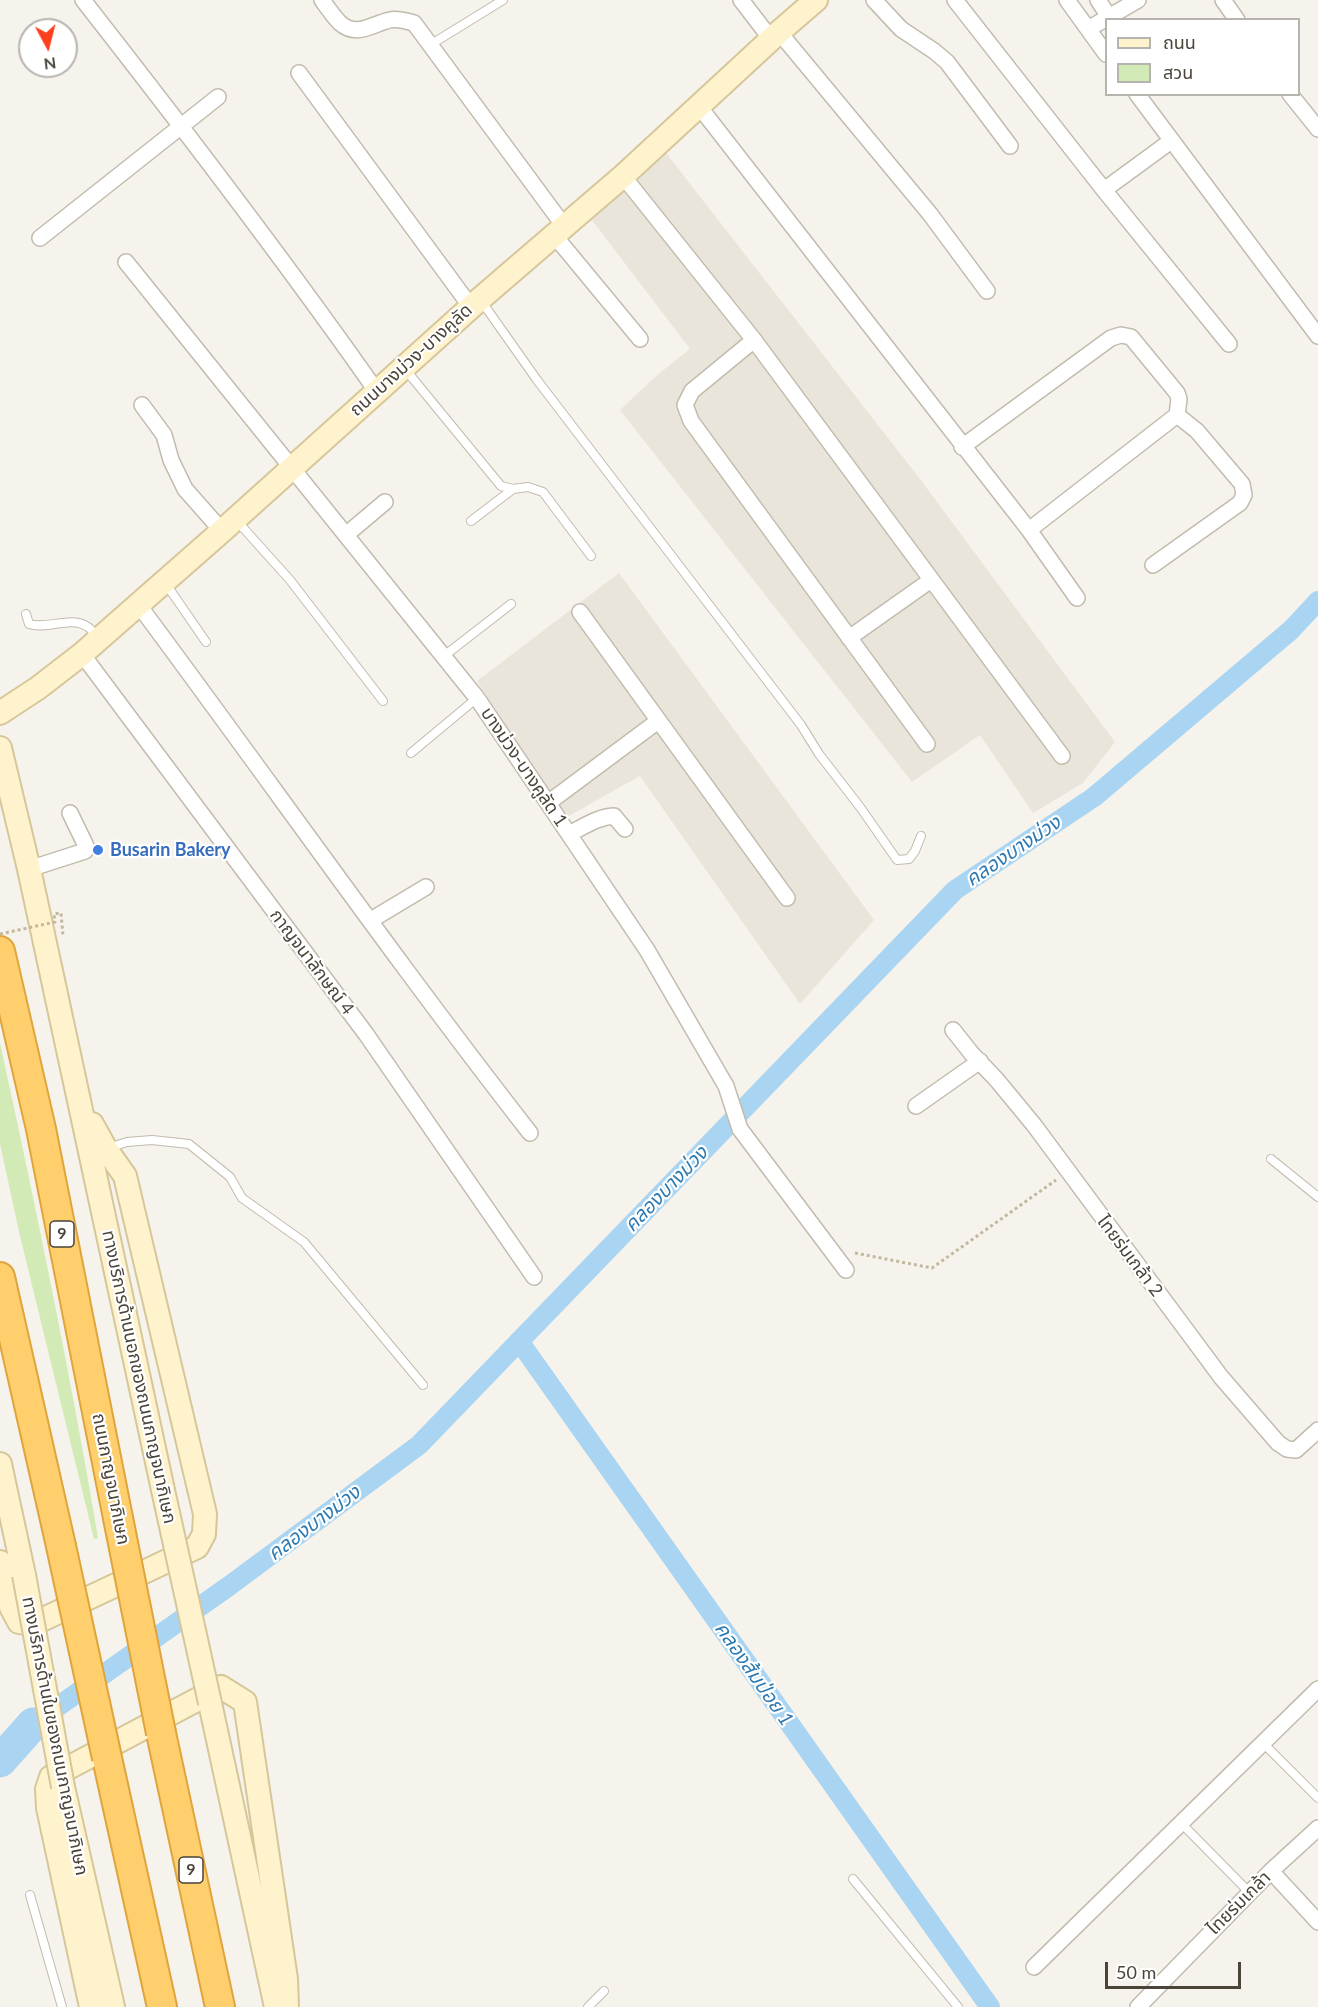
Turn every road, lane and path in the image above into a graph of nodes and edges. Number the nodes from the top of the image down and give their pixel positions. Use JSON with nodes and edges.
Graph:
{"nodes":[{"id":1,"x":83,"y":0,"type":"edge"},
{"id":2,"x":321,"y":0,"type":"edge"},
{"id":3,"x":503,"y":0,"type":"edge"},
{"id":4,"x":741,"y":0,"type":"edge"},
{"id":5,"x":816,"y":0,"type":"edge"},
{"id":6,"x":874,"y":0,"type":"edge"},
{"id":7,"x":955,"y":0,"type":"edge"},
{"id":8,"x":1067,"y":0,"type":"edge"},
{"id":9,"x":1098,"y":0,"type":"edge"},
{"id":10,"x":1138,"y":0,"type":"edge"},
{"id":11,"x":1223,"y":0,"type":"edge"},
{"id":12,"x":1109,"y":17,"type":"joint"},
{"id":13,"x":1236,"y":18,"type":"edge"},
{"id":14,"x":1105,"y":19,"type":"edge"},
{"id":15,"x":1088,"y":29,"type":"junction"},
{"id":16,"x":775,"y":35,"type":"junction"},
{"id":17,"x":430,"y":45,"type":"junction"},
{"id":18,"x":1105,"y":51,"type":"edge"},
{"id":19,"x":299,"y":73,"type":"dead end"},
{"id":20,"x":1138,"y":96,"type":"edge"},
{"id":21,"x":1292,"y":96,"type":"edge"},
{"id":22,"x":218,"y":97,"type":"dead end"},
{"id":23,"x":698,"y":105,"type":"junction"},
{"id":24,"x":181,"y":125,"type":"junction"},
{"id":25,"x":1318,"y":129,"type":"edge"},
{"id":26,"x":1171,"y":141,"type":"junction"},
{"id":27,"x":1010,"y":146,"type":"dead end"},
{"id":28,"x":623,"y":176,"type":"junction"},
{"id":29,"x":1104,"y":190,"type":"junction"},
{"id":30,"x":559,"y":231,"type":"junction"},
{"id":31,"x":40,"y":238,"type":"dead end"},
{"id":32,"x":126,"y":262,"type":"dead end"},
{"id":33,"x":987,"y":291,"type":"dead end"},
{"id":34,"x":475,"y":303,"type":"junction"},
{"id":35,"x":1318,"y":336,"type":"edge"},
{"id":36,"x":640,"y":339,"type":"dead end"},
{"id":37,"x":754,"y":340,"type":"junction"},
{"id":38,"x":1229,"y":344,"type":"dead end"},
{"id":39,"x":404,"y":367,"type":"junction"},
{"id":40,"x":377,"y":392,"type":"junction"},
{"id":41,"x":141,"y":405,"type":"dead end"},
{"id":42,"x":1178,"y":415,"type":"junction"},
{"id":43,"x":963,"y":447,"type":"junction"},
{"id":44,"x":293,"y":467,"type":"junction"},
{"id":45,"x":513,"y":489,"type":"junction"},
{"id":46,"x":385,"y":502,"type":"dead end"},
{"id":47,"x":471,"y":521,"type":"dead end"},
{"id":48,"x":229,"y":524,"type":"junction"},
{"id":49,"x":1029,"y":530,"type":"junction"},
{"id":50,"x":347,"y":534,"type":"junction"},
{"id":51,"x":591,"y":556,"type":"dead end"},
{"id":52,"x":1153,"y":565,"type":"dead end"},
{"id":53,"x":931,"y":580,"type":"junction"},
{"id":54,"x":164,"y":581,"type":"junction"},
{"id":55,"x":1077,"y":598,"type":"dead end"},
{"id":56,"x":138,"y":604,"type":"junction"},
{"id":57,"x":511,"y":604,"type":"dead end"},
{"id":58,"x":580,"y":612,"type":"dead end"},
{"id":59,"x":26,"y":614,"type":"dead end"},
{"id":60,"x":849,"y":638,"type":"junction"},
{"id":61,"x":99,"y":639,"type":"junction"},
{"id":62,"x":206,"y":642,"type":"dead end"},
{"id":63,"x":82,"y":654,"type":"junction"},
{"id":64,"x":444,"y":656,"type":"junction"},
{"id":65,"x":477,"y":698,"type":"junction"},
{"id":66,"x":383,"y":701,"type":"dead end"},
{"id":67,"x":0,"y":713,"type":"edge"},
{"id":68,"x":658,"y":721,"type":"junction"},
{"id":69,"x":927,"y":744,"type":"dead end"},
{"id":70,"x":0,"y":748,"type":"edge"},
{"id":71,"x":411,"y":753,"type":"dead end"},
{"id":72,"x":1062,"y":756,"type":"dead end"},
{"id":73,"x":548,"y":803,"type":"junction"},
{"id":74,"x":70,"y":813,"type":"dead end"},
{"id":75,"x":625,"y":830,"type":"dead end"},
{"id":76,"x":569,"y":834,"type":"junction"},
{"id":77,"x":921,"y":837,"type":"dead end"},
{"id":78,"x":29,"y":869,"type":"junction"},
{"id":79,"x":426,"y":886,"type":"dead end"},
{"id":80,"x":787,"y":897,"type":"dead end"},
{"id":81,"x":371,"y":920,"type":"junction"},
{"id":82,"x":0,"y":934,"type":"edge"},
{"id":83,"x":63,"y":936,"type":"dead end"},
{"id":84,"x":0,"y":951,"type":"edge"},
{"id":85,"x":953,"y":1030,"type":"dead end"},
{"id":86,"x":980,"y":1061,"type":"junction"},
{"id":87,"x":79,"y":1102,"type":"junction"},
{"id":88,"x":916,"y":1106,"type":"dead end"},
{"id":89,"x":530,"y":1133,"type":"dead end"},
{"id":90,"x":106,"y":1149,"type":"junction"},
{"id":91,"x":1270,"y":1159,"type":"dead end"},
{"id":92,"x":1069,"y":1171,"type":"junction"},
{"id":93,"x":1318,"y":1197,"type":"edge"},
{"id":94,"x":829,"y":1248,"type":"junction"},
{"id":95,"x":846,"y":1270,"type":"dead end"},
{"id":96,"x":0,"y":1277,"type":"edge"},
{"id":97,"x":534,"y":1277,"type":"dead end"},
{"id":98,"x":423,"y":1386,"type":"dead end"},
{"id":99,"x":1318,"y":1430,"type":"edge"},
{"id":100,"x":0,"y":1464,"type":"edge"},
{"id":101,"x":0,"y":1562,"type":"edge"},
{"id":102,"x":1318,"y":1689,"type":"edge"},
{"id":103,"x":1263,"y":1743,"type":"junction"},
{"id":104,"x":1318,"y":1798,"type":"edge"},
{"id":105,"x":1181,"y":1823,"type":"junction"},
{"id":106,"x":1318,"y":1828,"type":"edge"},
{"id":107,"x":1271,"y":1871,"type":"junction"},
{"id":108,"x":853,"y":1879,"type":"dead end"},
{"id":109,"x":1250,"y":1893,"type":"junction"},
{"id":110,"x":30,"y":1895,"type":"dead end"},
{"id":111,"x":1318,"y":1922,"type":"edge"},
{"id":112,"x":1034,"y":1967,"type":"dead end"},
{"id":113,"x":603,"y":1991,"type":"dead end"},
{"id":114,"x":62,"y":2007,"type":"edge"},
{"id":115,"x":91,"y":2007,"type":"edge"},
{"id":116,"x":113,"y":2007,"type":"edge"},
{"id":117,"x":162,"y":2007,"type":"edge"},
{"id":118,"x":220,"y":2007,"type":"edge"},
{"id":119,"x":276,"y":2007,"type":"edge"},
{"id":120,"x":287,"y":2007,"type":"edge"},
{"id":121,"x":588,"y":2007,"type":"edge"},
{"id":122,"x":958,"y":2007,"type":"edge"},
{"id":123,"x":1138,"y":2007,"type":"edge"}],
"edges":[{"from":1,"to":24,"type":"street"},
{"from":2,"to":17,"type":"street"},
{"from":3,"to":17,"type":"lane"},
{"from":4,"to":16,"type":"street"},
{"from":5,"to":16,"type":"main road","name":"ถนนบางม่วง-บางคูลัด"},
{"from":6,"to":27,"type":"street"},
{"from":7,"to":29,"type":"street"},
{"from":8,"to":15,"type":"street"},
{"from":9,"to":12,"type":"street"},
{"from":10,"to":12,"type":"street"},
{"from":11,"to":13,"type":"street"},
{"from":14,"to":15,"type":"street"},
{"from":15,"to":18,"type":"street"},
{"from":16,"to":23,"type":"main road","name":"ถนนบางม่วง-บางคูลัด"},
{"from":16,"to":33,"type":"street"},
{"from":17,"to":30,"type":"street"},
{"from":19,"to":34,"type":"street"},
{"from":20,"to":26,"type":"street"},
{"from":21,"to":25,"type":"street"},
{"from":22,"to":24,"type":"street"},
{"from":23,"to":28,"type":"main road","name":"ถนนบางม่วง-บางคูลัด"},
{"from":23,"to":43,"type":"street"},
{"from":24,"to":31,"type":"street"},
{"from":24,"to":40,"type":"street"},
{"from":26,"to":29,"type":"street"},
{"from":26,"to":35,"type":"street"},
{"from":28,"to":30,"type":"main road","name":"ถนนบางม่วง-บางคูลัด"},
{"from":28,"to":37,"type":"street"},
{"from":29,"to":38,"type":"street"},
{"from":30,"to":34,"type":"main road","name":"ถนนบางม่วง-บางคูลัด"},
{"from":30,"to":36,"type":"street"},
{"from":32,"to":44,"type":"street","name":"บางม่วง-บางคูลัด 1"},
{"from":34,"to":39,"type":"main road","name":"ถนนบางม่วง-บางคูลัด"},
{"from":34,"to":77,"type":"lane"},
{"from":37,"to":53,"type":"street"},
{"from":37,"to":60,"type":"street"},
{"from":39,"to":40,"type":"main road","name":"ถนนบางม่วง-บางคูลัด"},
{"from":39,"to":45,"type":"lane"},
{"from":40,"to":44,"type":"main road","name":"ถนนบางม่วง-บางคูลัด"},
{"from":41,"to":48,"type":"street"},
{"from":42,"to":43,"type":"street"},
{"from":42,"to":49,"type":"street"},
{"from":42,"to":52,"type":"street"},
{"from":43,"to":49,"type":"street"},
{"from":44,"to":48,"type":"main road","name":"ถนนบางม่วง-บางคูลัด"},
{"from":44,"to":50,"type":"street","name":"บางม่วง-บางคูลัด 1"},
{"from":45,"to":47,"type":"lane"},
{"from":45,"to":51,"type":"lane"},
{"from":46,"to":50,"type":"street"},
{"from":48,"to":54,"type":"main road","name":"ถนนบางม่วง-บางคูลัด"},
{"from":48,"to":66,"type":"lane"},
{"from":49,"to":55,"type":"street"},
{"from":50,"to":64,"type":"street","name":"บางม่วง-บางคูลัด 1"},
{"from":53,"to":60,"type":"street"},
{"from":53,"to":72,"type":"street"},
{"from":54,"to":56,"type":"main road","name":"ถนนบางม่วง-บางคูลัด"},
{"from":54,"to":62,"type":"lane"},
{"from":56,"to":61,"type":"main road","name":"ถนนบางม่วง-บางคูลัด"},
{"from":56,"to":81,"type":"street"},
{"from":57,"to":64,"type":"lane"},
{"from":58,"to":68,"type":"street"},
{"from":59,"to":61,"type":"lane"},
{"from":60,"to":69,"type":"street"},
{"from":61,"to":63,"type":"main road","name":"ถนนบางม่วง-บางคูลัด"},
{"from":63,"to":67,"type":"main road","name":"ถนนบางม่วง-บางคูลัด"},
{"from":63,"to":97,"type":"street","name":"กาญจนาลักษณ์ 4"},
{"from":64,"to":65,"type":"street","name":"บางม่วง-บางคูลัด 1"},
{"from":65,"to":71,"type":"lane"},
{"from":65,"to":73,"type":"street","name":"บางม่วง-บางคูลัด 1"},
{"from":68,"to":73,"type":"street"},
{"from":68,"to":80,"type":"street"},
{"from":70,"to":78,"type":"main road","name":"ทางบริการด้านนอกของถนนกาญจนาภิเษก"},
{"from":73,"to":76,"type":"street","name":"บางม่วง-บางคูลัด 1"},
{"from":74,"to":78,"type":"street"},
{"from":75,"to":76,"type":"street"},
{"from":76,"to":94,"type":"street","name":"บางม่วง-บางคูลัด 1"},
{"from":78,"to":87,"type":"main road","name":"ทางบริการด้านนอกของถนนกาญจนาภิเษก"},
{"from":79,"to":81,"type":"street"},
{"from":81,"to":89,"type":"street"},
{"from":82,"to":83,"type":"path","bridge":true},
{"from":84,"to":118,"type":"highway","name":"ถนนกาญจนาภิเษก","number":"9","bridge":true},
{"from":85,"to":86,"type":"street","name":"ไทยร่มเกล้า 2"},
{"from":86,"to":88,"type":"street"},
{"from":86,"to":92,"type":"street","name":"ไทยร่มเกล้า 2"},
{"from":87,"to":90,"type":"main road"},
{"from":87,"to":119,"type":"main road","name":"ทางบริการด้านนอกของถนนกาญจนาภิเษก","bridge":true},
{"from":90,"to":98,"type":"lane"},
{"from":90,"to":101,"type":"main road"},
{"from":91,"to":93,"type":"lane"},
{"from":92,"to":94,"type":"path"},
{"from":92,"to":99,"type":"street","name":"ไทยร่มเกล้า 2"},
{"from":94,"to":95,"type":"street","name":"บางม่วง-บางคูลัด 1"},
{"from":96,"to":117,"type":"highway","bridge":true},
{"from":100,"to":116,"type":"main road","name":"ทางบริการด้านในของถนนกาญจนาภิเษก","bridge":true},
{"from":102,"to":103,"type":"street"},
{"from":103,"to":104,"type":"lane"},
{"from":103,"to":105,"type":"street"},
{"from":105,"to":109,"type":"lane"},
{"from":105,"to":112,"type":"street"},
{"from":106,"to":107,"type":"street","name":"ไทยร่มเกล้า"},
{"from":107,"to":109,"type":"street","name":"ไทยร่มเกล้า"},
{"from":107,"to":111,"type":"street"},
{"from":108,"to":122,"type":"lane"},
{"from":109,"to":123,"type":"street","name":"ไทยร่มเกล้า"},
{"from":110,"to":114,"type":"lane"},
{"from":113,"to":121,"type":"lane"},
{"from":115,"to":120,"type":"main road"}]}
